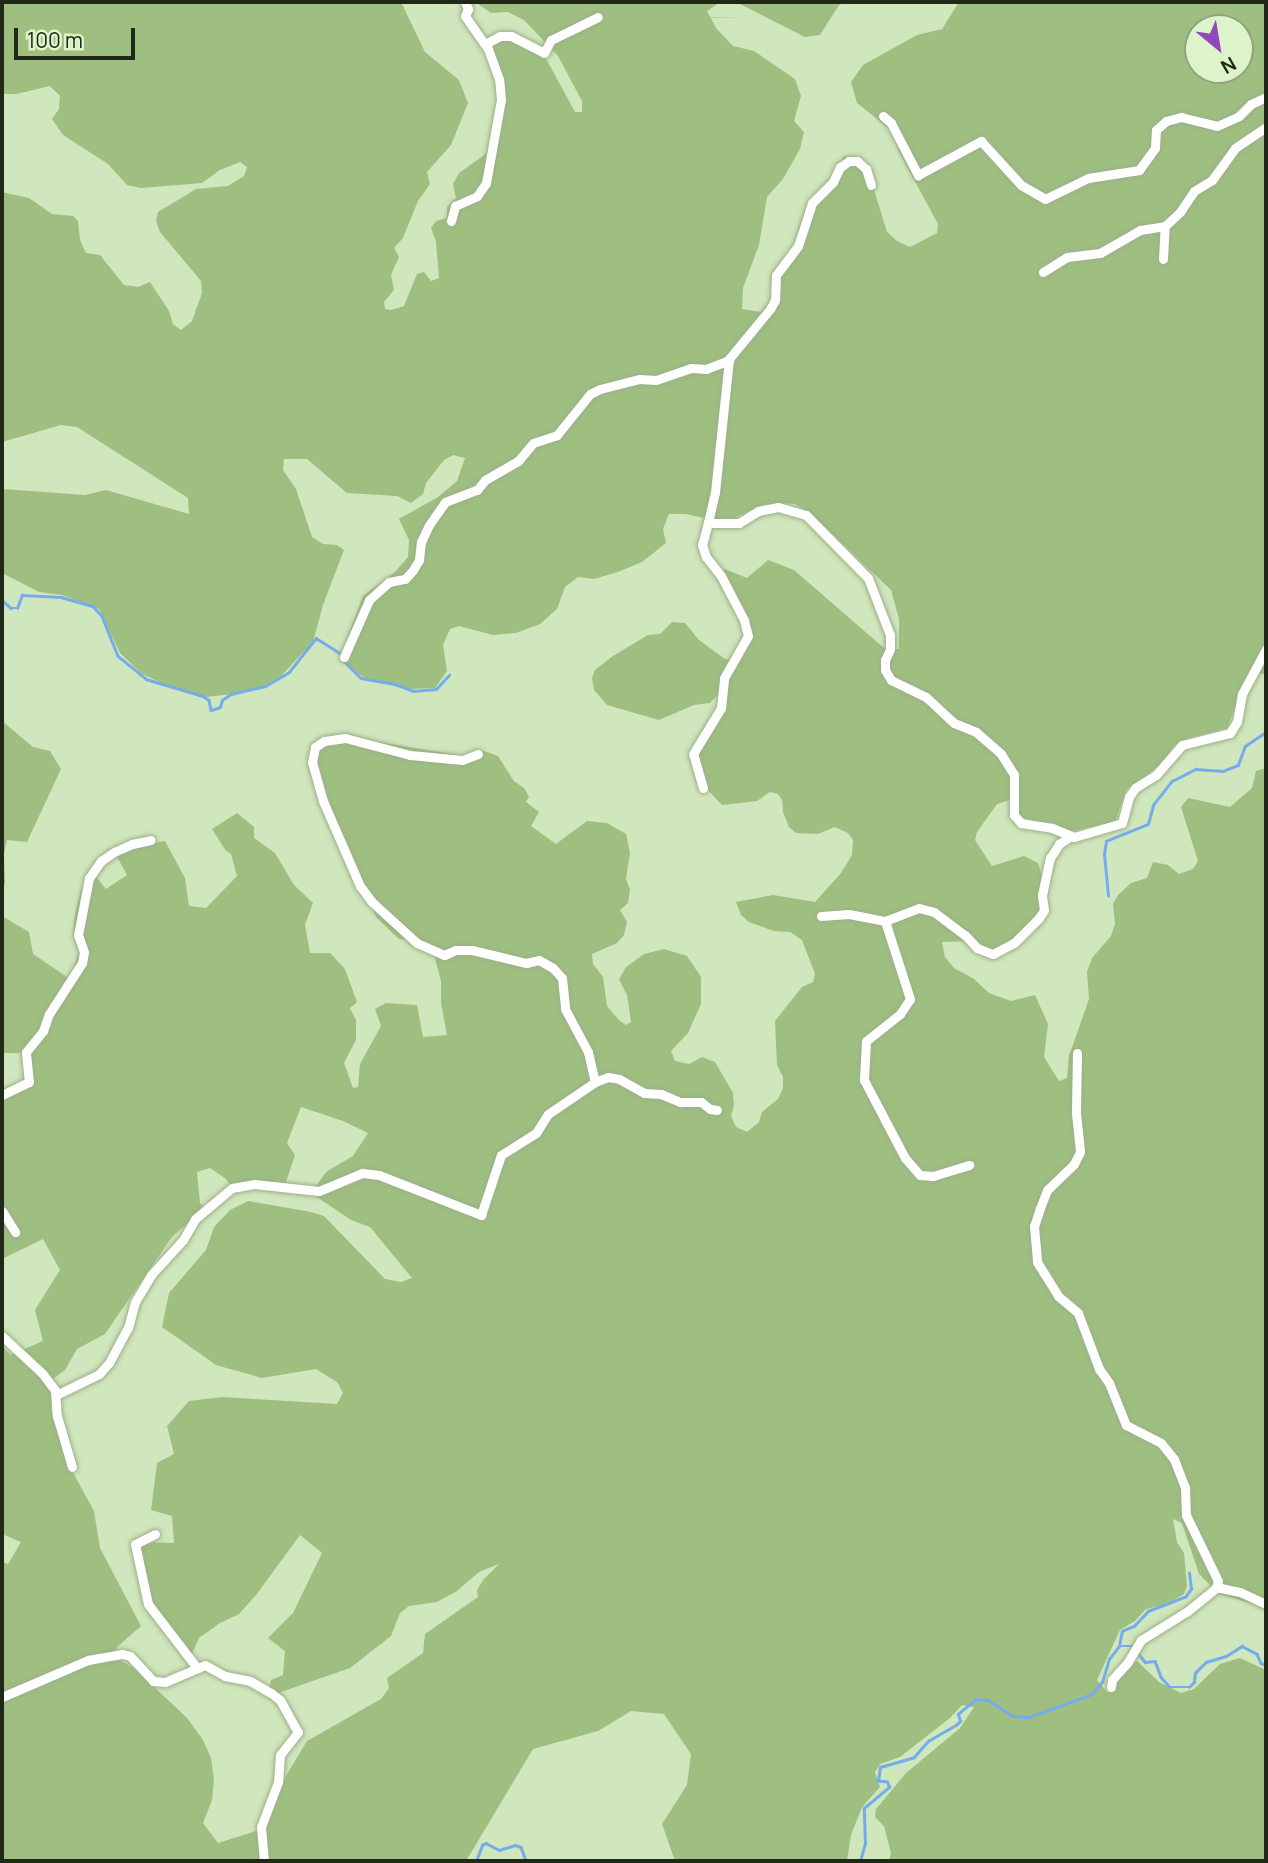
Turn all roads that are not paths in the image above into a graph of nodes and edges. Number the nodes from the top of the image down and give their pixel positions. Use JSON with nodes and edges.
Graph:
{"nodes":[{"id":1,"x":465,"y":2,"type":"edge"},
{"id":2,"x":598,"y":17,"type":"dead end"},
{"id":3,"x":485,"y":44,"type":"junction"},
{"id":4,"x":1266,"y":97,"type":"edge"},
{"id":5,"x":883,"y":116,"type":"dead end"},
{"id":6,"x":1266,"y":127,"type":"edge"},
{"id":7,"x":871,"y":185,"type":"dead end"},
{"id":8,"x":451,"y":221,"type":"dead end"},
{"id":9,"x":1165,"y":226,"type":"junction"},
{"id":10,"x":1163,"y":259,"type":"dead end"},
{"id":11,"x":1043,"y":272,"type":"dead end"},
{"id":12,"x":729,"y":360,"type":"junction"},
{"id":13,"x":708,"y":523,"type":"junction"},
{"id":14,"x":1266,"y":649,"type":"edge"},
{"id":15,"x":344,"y":657,"type":"dead end"},
{"id":16,"x":478,"y":754,"type":"dead end"},
{"id":17,"x":704,"y":788,"type":"dead end"},
{"id":18,"x":1071,"y":836,"type":"junction"},
{"id":19,"x":151,"y":840,"type":"dead end"},
{"id":20,"x":821,"y":916,"type":"dead end"},
{"id":21,"x":885,"y":921,"type":"junction"},
{"id":22,"x":1077,"y":1053,"type":"dead end"},
{"id":23,"x":595,"y":1082,"type":"junction"},
{"id":24,"x":2,"y":1095,"type":"edge"},
{"id":25,"x":717,"y":1110,"type":"dead end"},
{"id":26,"x":969,"y":1165,"type":"dead end"},
{"id":27,"x":2,"y":1211,"type":"edge"},
{"id":28,"x":15,"y":1232,"type":"dead end"},
{"id":29,"x":2,"y":1336,"type":"edge"},
{"id":30,"x":56,"y":1395,"type":"junction"},
{"id":31,"x":72,"y":1467,"type":"dead end"},
{"id":32,"x":155,"y":1534,"type":"dead end"},
{"id":33,"x":1216,"y":1587,"type":"junction"},
{"id":34,"x":1266,"y":1604,"type":"edge"},
{"id":35,"x":197,"y":1668,"type":"junction"},
{"id":36,"x":1111,"y":1687,"type":"dead end"},
{"id":37,"x":2,"y":1697,"type":"edge"},
{"id":38,"x":264,"y":1861,"type":"edge"}],
"edges":[{"from":1,"to":3,"type":"street"},
{"from":2,"to":3,"type":"street"},
{"from":3,"to":8,"type":"street"},
{"from":4,"to":5,"type":"street"},
{"from":6,"to":9,"type":"street"},
{"from":7,"to":12,"type":"street"},
{"from":9,"to":10,"type":"street"},
{"from":9,"to":11,"type":"street"},
{"from":12,"to":13,"type":"street"},
{"from":12,"to":15,"type":"street"},
{"from":13,"to":17,"type":"street"},
{"from":13,"to":18,"type":"street"},
{"from":14,"to":18,"type":"street"},
{"from":16,"to":23,"type":"street"},
{"from":18,"to":21,"type":"street"},
{"from":19,"to":24,"type":"street"},
{"from":20,"to":21,"type":"street"},
{"from":21,"to":26,"type":"street"},
{"from":22,"to":33,"type":"street"},
{"from":23,"to":25,"type":"street"},
{"from":23,"to":30,"type":"street"},
{"from":27,"to":28,"type":"street"},
{"from":29,"to":30,"type":"street"},
{"from":30,"to":31,"type":"street"},
{"from":32,"to":35,"type":"street"},
{"from":33,"to":34,"type":"street"},
{"from":33,"to":36,"type":"street"},
{"from":35,"to":37,"type":"street"},
{"from":35,"to":38,"type":"street"}]}
